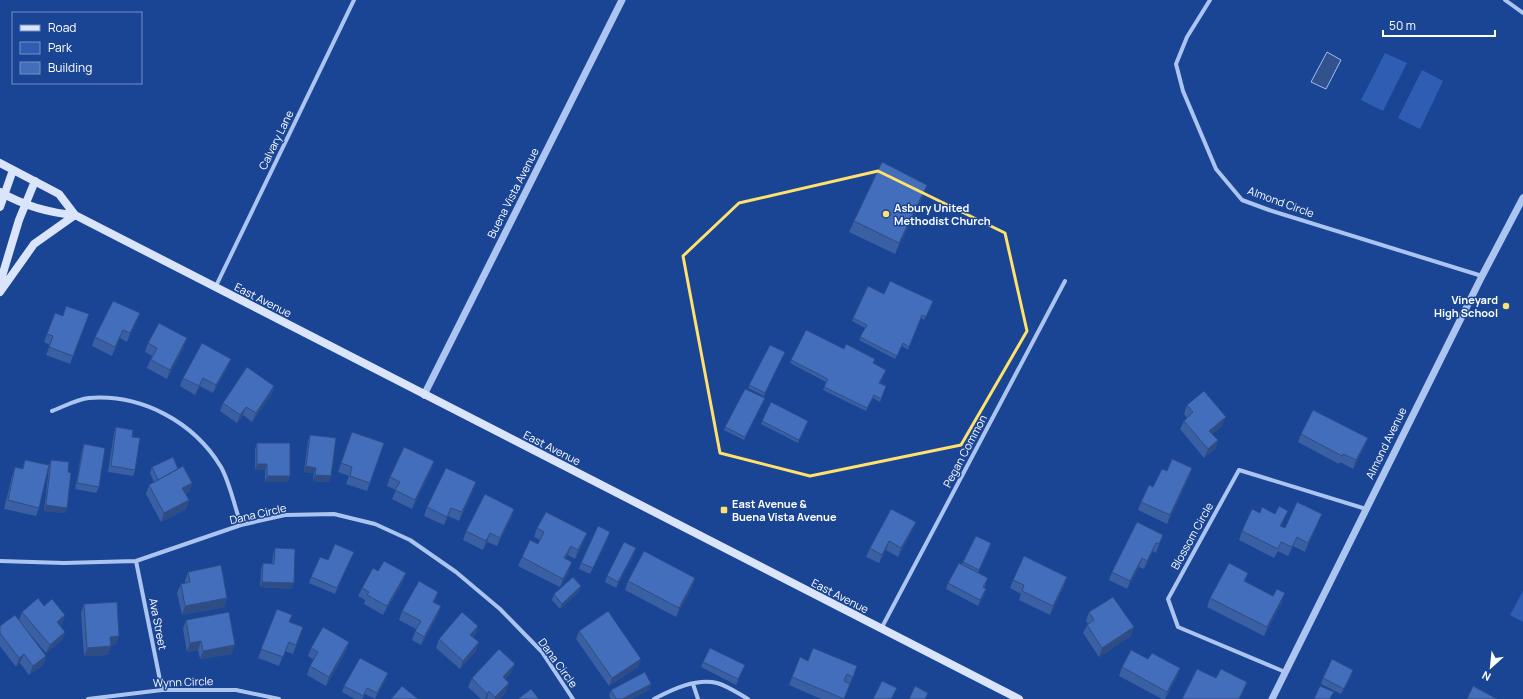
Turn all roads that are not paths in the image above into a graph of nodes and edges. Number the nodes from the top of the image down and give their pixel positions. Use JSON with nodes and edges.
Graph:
{"nodes":[{"id":1,"x":354,"y":0,"type":"edge"},
{"id":2,"x":622,"y":0,"type":"edge"},
{"id":3,"x":1210,"y":0,"type":"edge"},
{"id":4,"x":1505,"y":0,"type":"edge"},
{"id":5,"x":1523,"y":13,"type":"edge"},
{"id":6,"x":0,"y":163,"type":"edge"},
{"id":7,"x":13,"y":170,"type":"junction"},
{"id":8,"x":36,"y":181,"type":"junction"},
{"id":9,"x":2,"y":193,"type":"edge"},
{"id":10,"x":1523,"y":198,"type":"edge"},
{"id":11,"x":25,"y":204,"type":"junction"},
{"id":12,"x":0,"y":207,"type":"edge"},
{"id":13,"x":75,"y":215,"type":"junction"},
{"id":14,"x":1482,"y":276,"type":"junction"},
{"id":15,"x":1065,"y":281,"type":"dead end"},
{"id":16,"x":0,"y":283,"type":"edge"},
{"id":17,"x":215,"y":288,"type":"junction"},
{"id":18,"x":0,"y":292,"type":"edge"},
{"id":19,"x":424,"y":395,"type":"junction"},
{"id":20,"x":52,"y":411,"type":"dead end"},
{"id":21,"x":1366,"y":508,"type":"junction"},
{"id":22,"x":241,"y":525,"type":"junction"},
{"id":23,"x":0,"y":561,"type":"edge"},
{"id":24,"x":136,"y":561,"type":"junction"},
{"id":25,"x":881,"y":629,"type":"junction"},
{"id":26,"x":1285,"y":672,"type":"junction"},
{"id":27,"x":693,"y":684,"type":"junction"},
{"id":28,"x":162,"y":690,"type":"junction"},
{"id":29,"x":88,"y":699,"type":"edge"},
{"id":30,"x":279,"y":699,"type":"edge"},
{"id":31,"x":574,"y":699,"type":"edge"},
{"id":32,"x":654,"y":699,"type":"edge"},
{"id":33,"x":698,"y":699,"type":"edge"},
{"id":34,"x":748,"y":699,"type":"edge"},
{"id":35,"x":1019,"y":699,"type":"edge"},
{"id":36,"x":1272,"y":699,"type":"edge"}],
"edges":[{"from":1,"to":17,"type":"street","name":"Calvary Lane"},
{"from":2,"to":19,"type":"street","name":"Buena Vista Avenue"},
{"from":3,"to":14,"type":"street","name":"Almond Circle"},
{"from":4,"to":5,"type":"street"},
{"from":6,"to":7,"type":"main road","name":"East Avenue"},
{"from":7,"to":8,"type":"main road","name":"East Avenue"},
{"from":7,"to":9,"type":"main road"},
{"from":8,"to":11,"type":"main road"},
{"from":8,"to":13,"type":"main road","name":"East Avenue"},
{"from":9,"to":11,"type":"main road","name":"East Avenue"},
{"from":9,"to":12,"type":"main road"},
{"from":10,"to":14,"type":"street","name":"Almond Avenue"},
{"from":11,"to":13,"type":"main road","name":"East Avenue"},
{"from":11,"to":16,"type":"main road"},
{"from":13,"to":17,"type":"main road","name":"East Avenue"},
{"from":13,"to":18,"type":"main road"},
{"from":14,"to":21,"type":"street","name":"Almond Avenue"},
{"from":15,"to":25,"type":"street","name":"Pegan Common"},
{"from":17,"to":19,"type":"main road","name":"East Avenue"},
{"from":19,"to":25,"type":"main road","name":"East Avenue"},
{"from":20,"to":22,"type":"street"},
{"from":21,"to":26,"type":"street","name":"Almond Avenue"},
{"from":21,"to":26,"type":"street","name":"Blossom Circle"},
{"from":22,"to":24,"type":"street","name":"Dana Circle"},
{"from":22,"to":31,"type":"street","name":"Dana Circle"},
{"from":23,"to":24,"type":"street","name":"Dana Circle"},
{"from":24,"to":28,"type":"street","name":"Ava Street"},
{"from":25,"to":35,"type":"main road","name":"East Avenue"},
{"from":26,"to":36,"type":"street","name":"Almond Avenue"},
{"from":27,"to":32,"type":"street"},
{"from":27,"to":33,"type":"street"},
{"from":27,"to":34,"type":"street"},
{"from":28,"to":29,"type":"street","name":"Wynn Circle"},
{"from":28,"to":30,"type":"street","name":"Wynn Circle"}]}
